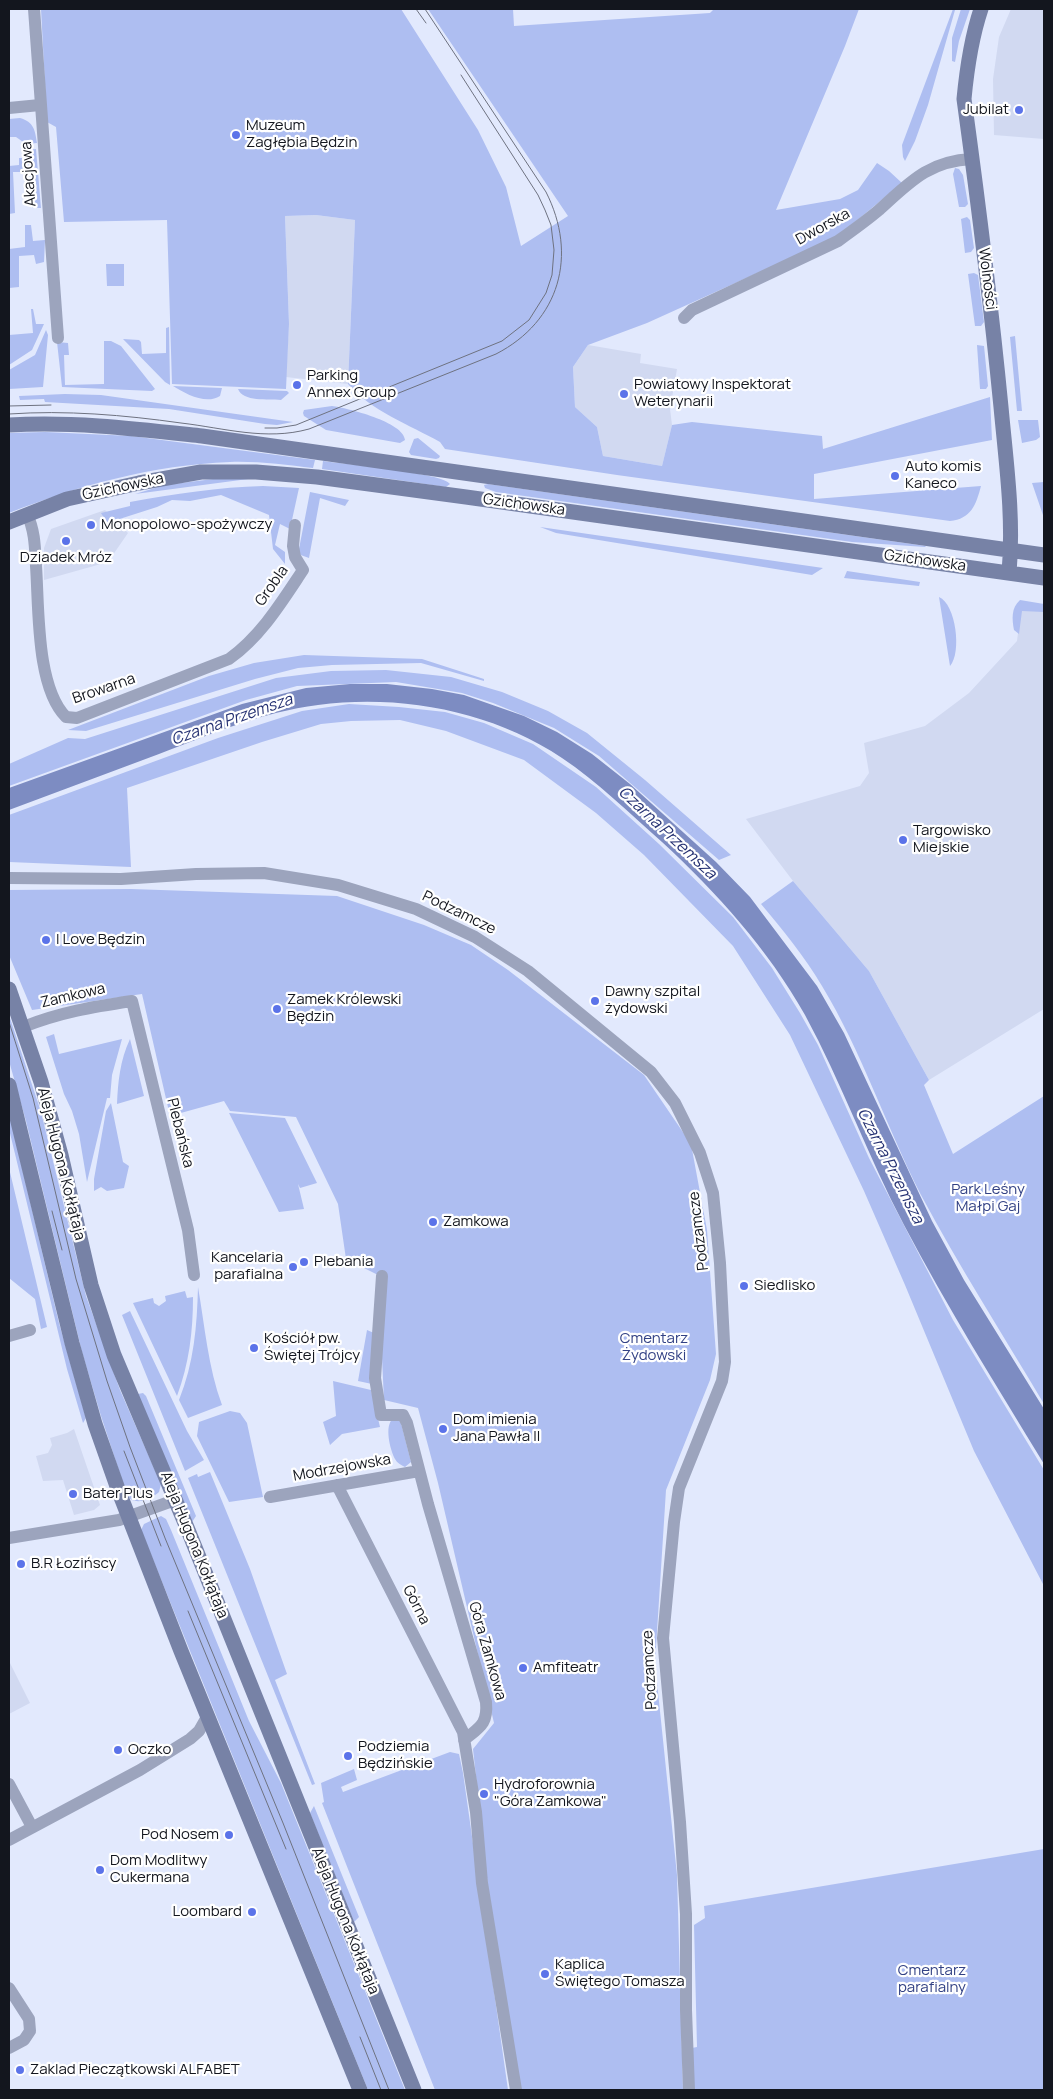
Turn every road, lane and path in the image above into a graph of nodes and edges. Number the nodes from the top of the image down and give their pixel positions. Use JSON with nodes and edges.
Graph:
{"nodes":[{"id":1,"x":34,"y":9,"type":"edge"},
{"id":2,"x":981,"y":9,"type":"edge"},
{"id":3,"x":40,"y":105,"type":"junction"},
{"id":4,"x":9,"y":108,"type":"edge"},
{"id":5,"x":972,"y":159,"type":"junction"},
{"id":6,"x":684,"y":318,"type":"dead end"},
{"id":7,"x":58,"y":338,"type":"dead end"},
{"id":8,"x":9,"y":425,"type":"edge"},
{"id":9,"x":469,"y":474,"type":"junction"},
{"id":10,"x":466,"y":497,"type":"junction"},
{"id":11,"x":27,"y":514,"type":"junction"},
{"id":12,"x":9,"y":522,"type":"edge"},
{"id":13,"x":295,"y":525,"type":"dead end"},
{"id":14,"x":1011,"y":551,"type":"junction"},
{"id":15,"x":1044,"y":555,"type":"edge"},
{"id":16,"x":1009,"y":573,"type":"junction"},
{"id":17,"x":1044,"y":578,"type":"edge"},
{"id":18,"x":258,"y":635,"type":"joint"},
{"id":19,"x":9,"y":878,"type":"edge"},
{"id":20,"x":9,"y":989,"type":"edge"},
{"id":21,"x":132,"y":1001,"type":"joint"},
{"id":22,"x":23,"y":1028,"type":"junction"},
{"id":23,"x":9,"y":1085,"type":"edge"},
{"id":24,"x":194,"y":1275,"type":"dead end"},
{"id":25,"x":382,"y":1276,"type":"dead end"},
{"id":26,"x":30,"y":1330,"type":"dead end"},
{"id":27,"x":9,"y":1336,"type":"edge"},
{"id":28,"x":419,"y":1471,"type":"junction"},
{"id":29,"x":337,"y":1485,"type":"junction"},
{"id":30,"x":270,"y":1497,"type":"dead end"},
{"id":31,"x":176,"y":1500,"type":"junction"},
{"id":32,"x":128,"y":1517,"type":"junction"},
{"id":33,"x":9,"y":1538,"type":"edge"},
{"id":34,"x":208,"y":1717,"type":"junction"},
{"id":35,"x":464,"y":1740,"type":"junction"},
{"id":36,"x":9,"y":1784,"type":"edge"},
{"id":37,"x":32,"y":1827,"type":"junction"},
{"id":38,"x":9,"y":1840,"type":"edge"},
{"id":39,"x":9,"y":1988,"type":"edge"},
{"id":40,"x":9,"y":2048,"type":"edge"},
{"id":41,"x":360,"y":2090,"type":"edge"},
{"id":42,"x":414,"y":2090,"type":"edge"},
{"id":43,"x":516,"y":2090,"type":"edge"},
{"id":44,"x":689,"y":2090,"type":"edge"}],
"edges":[{"from":1,"to":3,"type":"street","name":"Akacjowa"},
{"from":2,"to":5,"type":"street","name":"Wolności"},
{"from":3,"to":4,"type":"street"},
{"from":3,"to":7,"type":"street","name":"Akacjowa"},
{"from":5,"to":6,"type":"street","name":"Dworska"},
{"from":5,"to":14,"type":"street","name":"Wolności"},
{"from":8,"to":9,"type":"street","name":"Gzichowska"},
{"from":9,"to":10,"type":"street"},
{"from":9,"to":14,"type":"street","name":"Gzichowska"},
{"from":10,"to":11,"type":"street","name":"Gzichowska"},
{"from":10,"to":16,"type":"street","name":"Gzichowska"},
{"from":11,"to":12,"type":"street","name":"Gzichowska"},
{"from":11,"to":18,"type":"street","name":"Browarna"},
{"from":13,"to":18,"type":"street","name":"Grobla"},
{"from":14,"to":15,"type":"street","name":"Gzichowska"},
{"from":14,"to":16,"type":"street","name":"Wolności"},
{"from":16,"to":17,"type":"street","name":"Gzichowska"},
{"from":19,"to":44,"type":"street","name":"Podzamcze"},
{"from":20,"to":22,"type":"street","name":"Aleja Hugona Kołłątaja"},
{"from":21,"to":22,"type":"street","name":"Zamkowa"},
{"from":21,"to":24,"type":"street","name":"Plebańska"},
{"from":22,"to":31,"type":"street","name":"Aleja Hugona Kołłątaja"},
{"from":23,"to":32,"type":"street","name":"Aleja Hugona Kołłątaja"},
{"from":25,"to":28,"type":"street","name":"Góra Zamkowa"},
{"from":26,"to":27,"type":"street"},
{"from":28,"to":29,"type":"street","name":"Modrzejowska"},
{"from":28,"to":35,"type":"street","name":"Góra Zamkowa"},
{"from":29,"to":30,"type":"street","name":"Modrzejowska"},
{"from":29,"to":35,"type":"street","name":"Górna"},
{"from":31,"to":32,"type":"street"},
{"from":31,"to":42,"type":"street","name":"Aleja Hugona Kołłątaja"},
{"from":32,"to":33,"type":"street"},
{"from":32,"to":34,"type":"street","name":"Aleja Hugona Kołłątaja"},
{"from":34,"to":37,"type":"street"},
{"from":34,"to":41,"type":"street","name":"Aleja Hugona Kołłątaja"},
{"from":35,"to":43,"type":"street"},
{"from":36,"to":37,"type":"street"},
{"from":37,"to":38,"type":"street"},
{"from":39,"to":40,"type":"street"}]}
